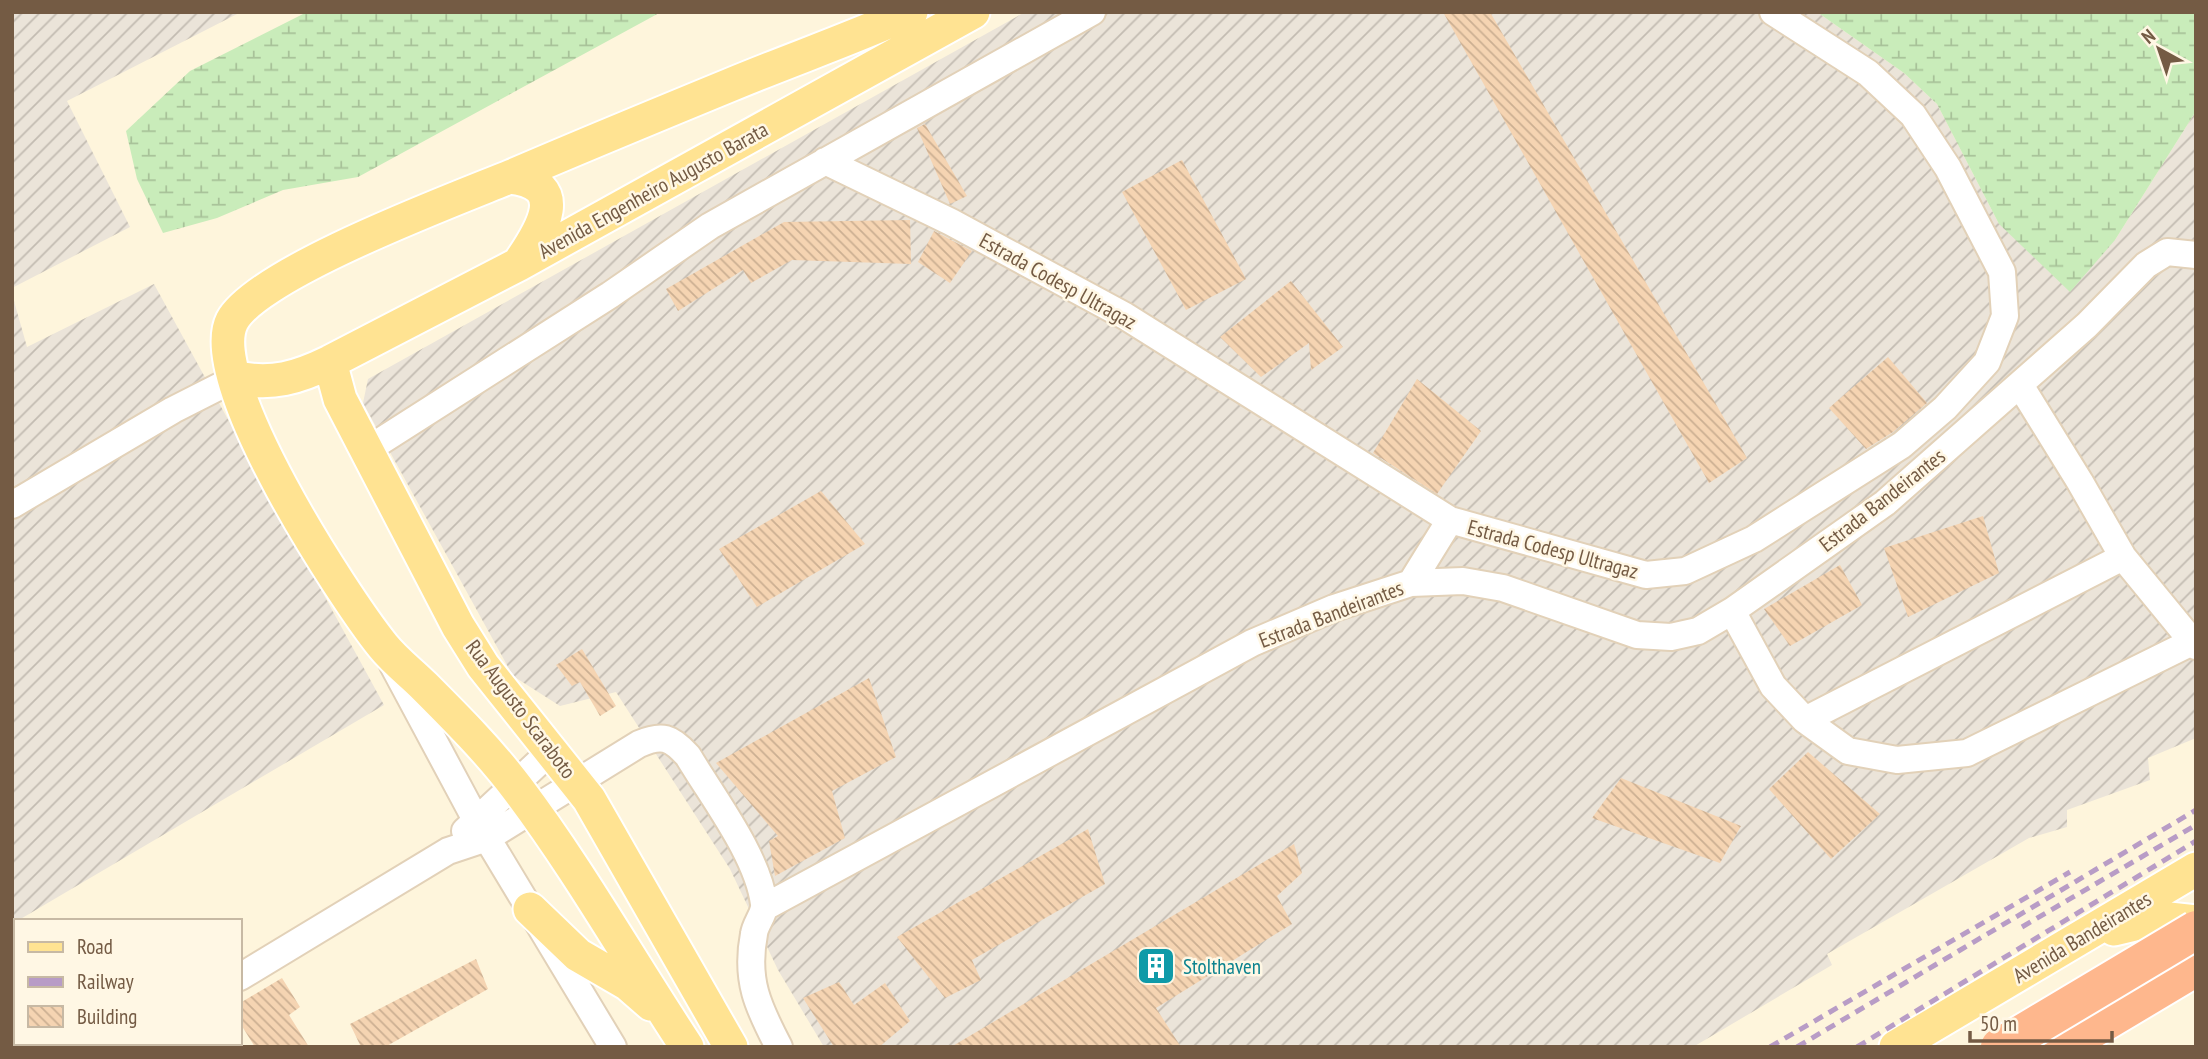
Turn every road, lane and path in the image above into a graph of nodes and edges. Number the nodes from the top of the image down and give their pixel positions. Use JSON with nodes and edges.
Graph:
{"nodes":[{"id":1,"x":911,"y":12,"type":"edge"},
{"id":2,"x":973,"y":12,"type":"edge"},
{"id":3,"x":1092,"y":12,"type":"edge"},
{"id":4,"x":1773,"y":12,"type":"edge"},
{"id":5,"x":825,"y":161,"type":"junction"},
{"id":6,"x":510,"y":177,"type":"junction"},
{"id":7,"x":2196,"y":255,"type":"edge"},
{"id":8,"x":519,"y":264,"type":"junction"},
{"id":9,"x":330,"y":362,"type":"junction"},
{"id":10,"x":236,"y":378,"type":"junction"},
{"id":11,"x":2020,"y":385,"type":"junction"},
{"id":12,"x":367,"y":450,"type":"junction"},
{"id":13,"x":12,"y":505,"type":"edge"},
{"id":14,"x":1450,"y":520,"type":"junction"},
{"id":15,"x":2123,"y":557,"type":"junction"},
{"id":16,"x":1411,"y":583,"type":"junction"},
{"id":17,"x":1732,"y":611,"type":"junction"},
{"id":18,"x":2194,"y":644,"type":"edge"},
{"id":19,"x":384,"y":648,"type":"junction"},
{"id":20,"x":1805,"y":720,"type":"junction"},
{"id":21,"x":552,"y":750,"type":"junction"},
{"id":22,"x":576,"y":781,"type":"junction"},
{"id":23,"x":513,"y":783,"type":"junction"},
{"id":24,"x":533,"y":810,"type":"junction"},
{"id":25,"x":481,"y":828,"type":"junction"},
{"id":26,"x":2196,"y":869,"type":"edge"},
{"id":27,"x":765,"y":907,"type":"junction"},
{"id":28,"x":530,"y":909,"type":"junction"},
{"id":29,"x":2196,"y":922,"type":"edge"},
{"id":30,"x":2196,"y":930,"type":"edge"},
{"id":31,"x":2072,"y":943,"type":"junction"},
{"id":32,"x":2196,"y":954,"type":"edge"},
{"id":33,"x":2196,"y":967,"type":"edge"},
{"id":34,"x":242,"y":976,"type":"edge"},
{"id":35,"x":679,"y":1035,"type":"edge"},
{"id":36,"x":613,"y":1047,"type":"edge"},
{"id":37,"x":731,"y":1047,"type":"edge"},
{"id":38,"x":779,"y":1047,"type":"edge"},
{"id":39,"x":1896,"y":1047,"type":"edge"},
{"id":40,"x":2000,"y":1047,"type":"edge"},
{"id":41,"x":2062,"y":1047,"type":"edge"}],
"edges":[{"from":1,"to":6,"type":"main road"},
{"from":2,"to":8,"type":"main road","name":"Avenida Engenheiro Augusto Barata"},
{"from":3,"to":5,"type":"street"},
{"from":4,"to":14,"type":"street","name":"Estrada Codesp Ultragaz"},
{"from":5,"to":12,"type":"street"},
{"from":5,"to":14,"type":"street","name":"Estrada Codesp Ultragaz"},
{"from":6,"to":8,"type":"main road"},
{"from":6,"to":10,"type":"main road"},
{"from":7,"to":11,"type":"street","name":"Estrada Bandeirantes"},
{"from":8,"to":9,"type":"main road","name":"Avenida Engenheiro Augusto Barata"},
{"from":9,"to":10,"type":"main road","name":"Avenida Engenheiro Augusto Barata"},
{"from":9,"to":12,"type":"main road","name":"Rua Augusto Scaraboto"},
{"from":10,"to":13,"type":"street"},
{"from":10,"to":19,"type":"main road"},
{"from":11,"to":15,"type":"street"},
{"from":11,"to":17,"type":"street","name":"Estrada Bandeirantes"},
{"from":12,"to":21,"type":"main road","name":"Rua Augusto Scaraboto"},
{"from":14,"to":16,"type":"street"},
{"from":15,"to":18,"type":"street"},
{"from":15,"to":20,"type":"street"},
{"from":16,"to":17,"type":"street","name":"Estrada Bandeirantes"},
{"from":16,"to":27,"type":"street","name":"Estrada Bandeirantes"},
{"from":17,"to":20,"type":"street"},
{"from":18,"to":20,"type":"street"},
{"from":19,"to":23,"type":"main road"},
{"from":19,"to":25,"type":"street"},
{"from":21,"to":22,"type":"main road","name":"Rua Augusto Scaraboto"},
{"from":21,"to":23,"type":"street"},
{"from":22,"to":24,"type":"street"},
{"from":22,"to":27,"type":"street"},
{"from":22,"to":37,"type":"main road","name":"Rua Augusto Scaraboto"},
{"from":23,"to":24,"type":"main road"},
{"from":23,"to":25,"type":"street"},
{"from":24,"to":25,"type":"street"},
{"from":24,"to":35,"type":"main road"},
{"from":25,"to":28,"type":"street"},
{"from":25,"to":34,"type":"street"},
{"from":26,"to":31,"type":"main road","name":"Avenida Bandeirantes"},
{"from":27,"to":38,"type":"street"},
{"from":28,"to":35,"type":"main road"},
{"from":28,"to":36,"type":"street"},
{"from":29,"to":31,"type":"main road"},
{"from":30,"to":40,"type":"highway","bridge":true},
{"from":31,"to":32,"type":"main road"},
{"from":31,"to":39,"type":"main road","name":"Avenida Bandeirantes"},
{"from":33,"to":41,"type":"highway"}]}
